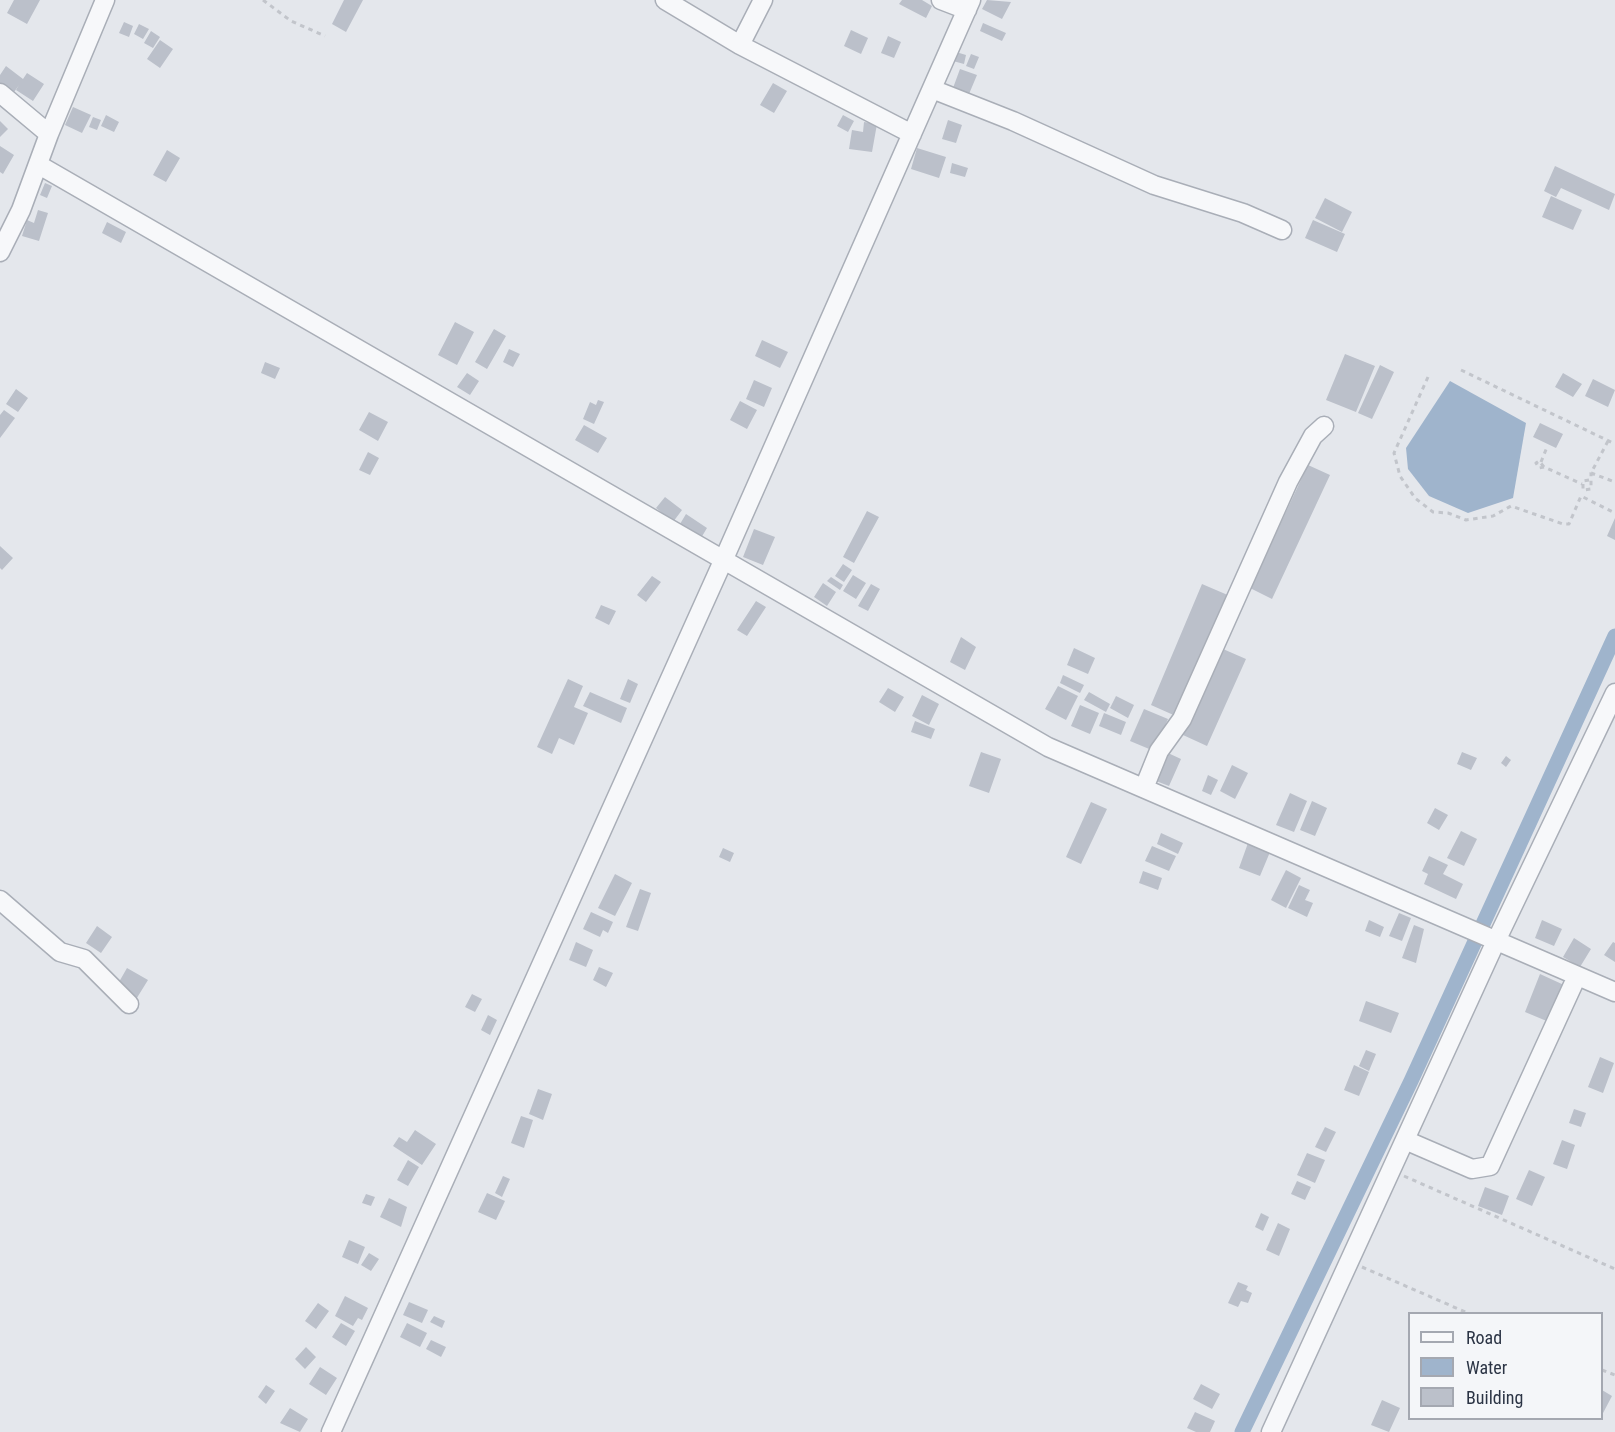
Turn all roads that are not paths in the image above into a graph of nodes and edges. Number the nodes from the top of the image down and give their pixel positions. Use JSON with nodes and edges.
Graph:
{"nodes":[{"id":1,"x":105,"y":0,"type":"edge"},
{"id":2,"x":665,"y":0,"type":"edge"},
{"id":3,"x":763,"y":0,"type":"edge"},
{"id":4,"x":941,"y":0,"type":"edge"},
{"id":5,"x":969,"y":5,"type":"edge"},
{"id":6,"x":740,"y":45,"type":"junction"},
{"id":7,"x":932,"y":89,"type":"junction"},
{"id":8,"x":0,"y":93,"type":"edge"},
{"id":9,"x":48,"y":134,"type":"junction"},
{"id":10,"x":912,"y":134,"type":"junction"},
{"id":11,"x":39,"y":165,"type":"junction"},
{"id":12,"x":1282,"y":230,"type":"dead end"},
{"id":13,"x":0,"y":252,"type":"edge"},
{"id":14,"x":1324,"y":426,"type":"dead end"},
{"id":15,"x":723,"y":561,"type":"junction"},
{"id":16,"x":1615,"y":693,"type":"edge"},
{"id":17,"x":1144,"y":788,"type":"junction"},
{"id":18,"x":0,"y":900,"type":"edge"},
{"id":19,"x":1496,"y":940,"type":"junction"},
{"id":20,"x":1577,"y":976,"type":"junction"},
{"id":21,"x":1615,"y":992,"type":"edge"},
{"id":22,"x":129,"y":1004,"type":"dead end"},
{"id":23,"x":1404,"y":1140,"type":"junction"},
{"id":24,"x":332,"y":1432,"type":"edge"},
{"id":25,"x":1271,"y":1432,"type":"edge"}],
"edges":[{"from":1,"to":9,"type":"street"},
{"from":2,"to":6,"type":"street"},
{"from":3,"to":6,"type":"street"},
{"from":4,"to":5,"type":"street"},
{"from":5,"to":7,"type":"street"},
{"from":6,"to":10,"type":"street"},
{"from":7,"to":10,"type":"street"},
{"from":7,"to":12,"type":"street"},
{"from":8,"to":9,"type":"street"},
{"from":9,"to":11,"type":"street"},
{"from":10,"to":15,"type":"street"},
{"from":11,"to":13,"type":"street"},
{"from":11,"to":15,"type":"street"},
{"from":14,"to":17,"type":"street"},
{"from":15,"to":17,"type":"street"},
{"from":15,"to":24,"type":"street"},
{"from":16,"to":19,"type":"street"},
{"from":17,"to":19,"type":"street"},
{"from":18,"to":22,"type":"street"},
{"from":19,"to":20,"type":"street"},
{"from":19,"to":23,"type":"street"},
{"from":20,"to":21,"type":"street"},
{"from":20,"to":23,"type":"street"},
{"from":23,"to":25,"type":"street"}]}
